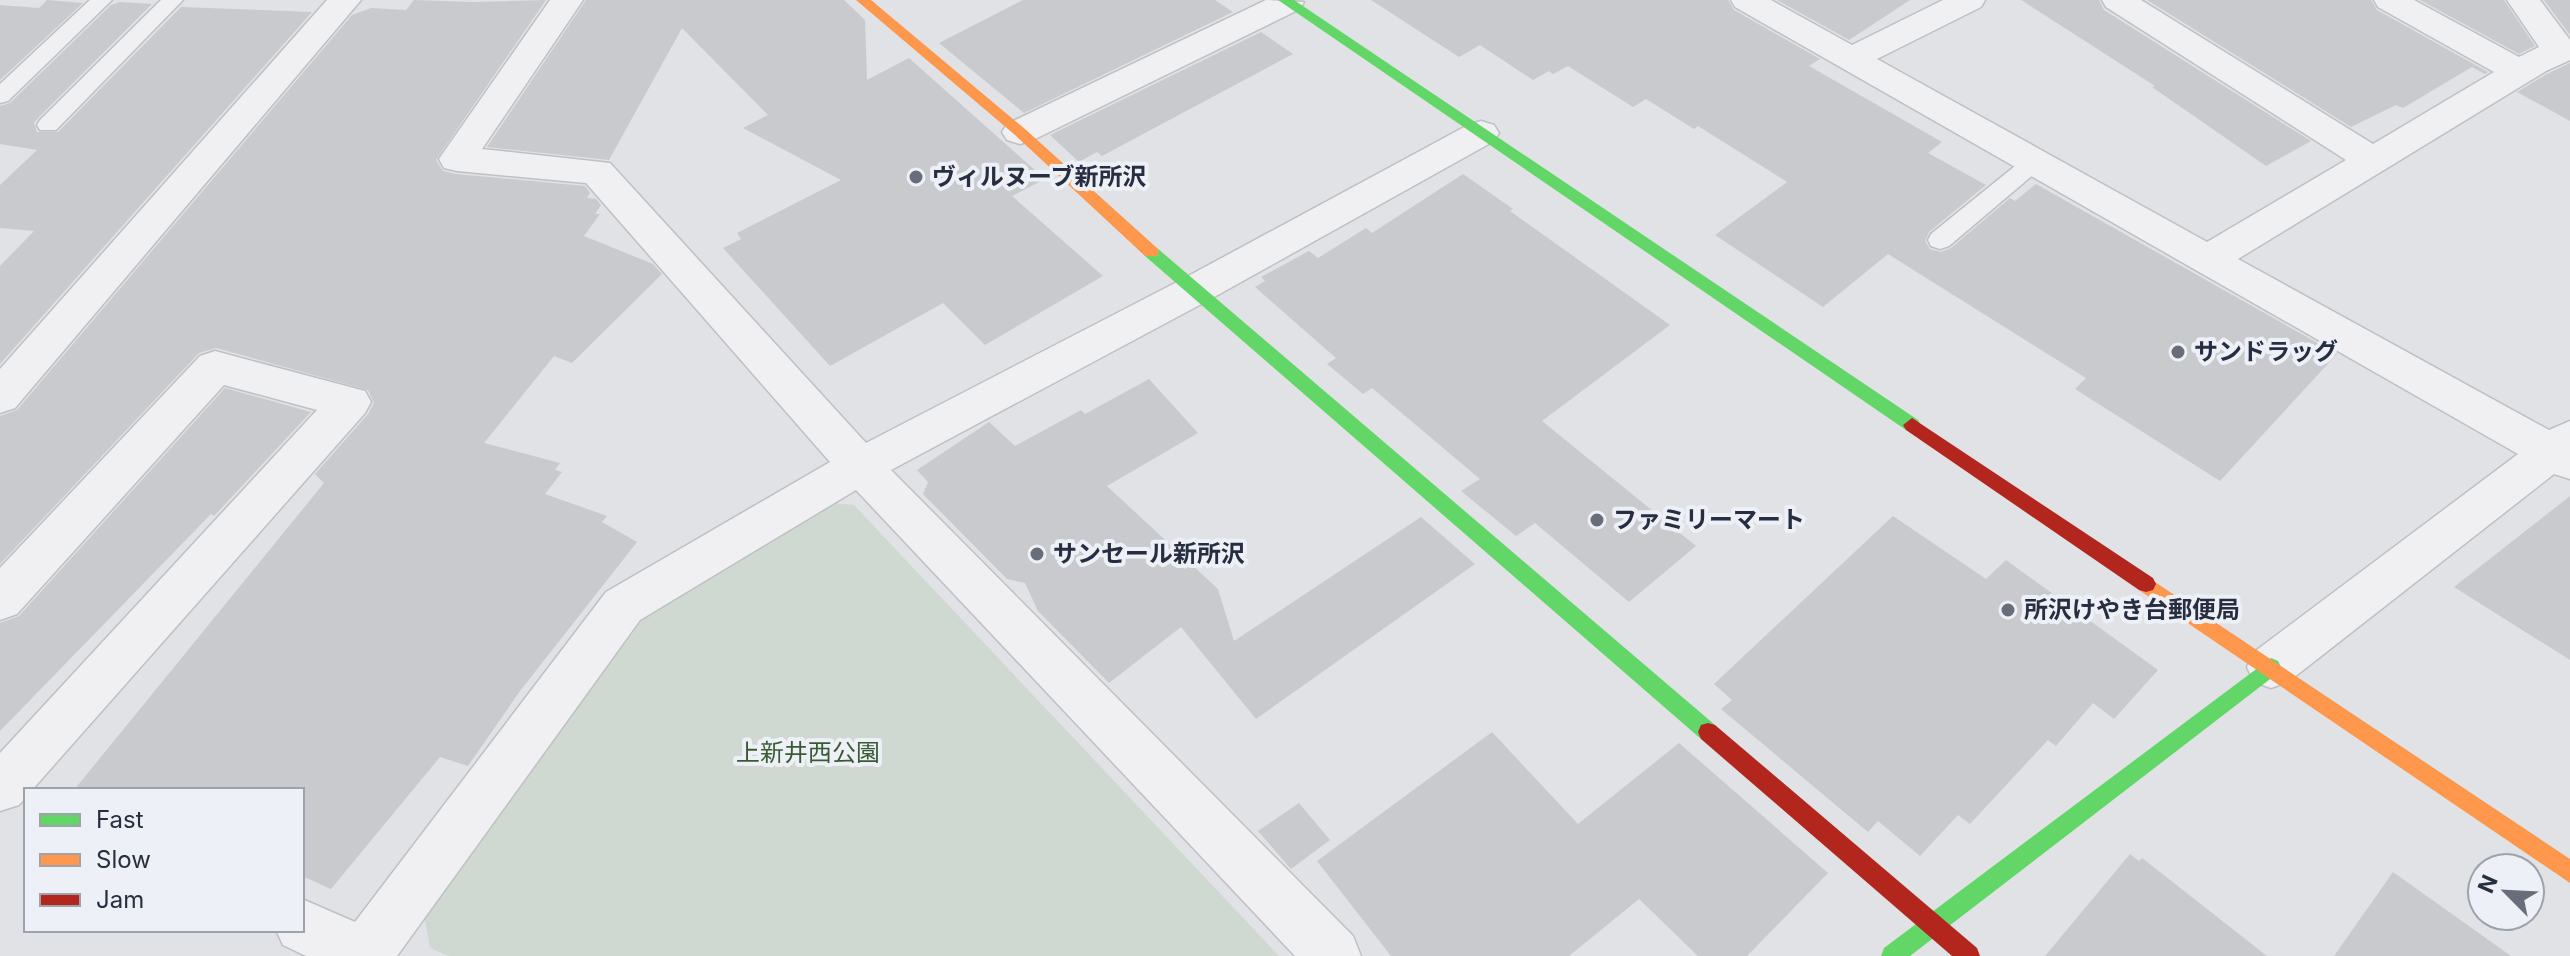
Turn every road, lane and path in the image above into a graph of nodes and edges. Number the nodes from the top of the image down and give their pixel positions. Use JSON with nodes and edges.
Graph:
{"nodes":[{"id":1,"x":102,"y":0,"type":"edge"},
{"id":2,"x":173,"y":0,"type":"edge"},
{"id":3,"x":345,"y":0,"type":"edge"},
{"id":4,"x":567,"y":0,"type":"edge"},
{"id":5,"x":863,"y":0,"type":"edge"},
{"id":6,"x":1747,"y":0,"type":"edge"},
{"id":7,"x":1969,"y":0,"type":"edge"},
{"id":8,"x":2118,"y":0,"type":"edge"},
{"id":9,"x":2390,"y":0,"type":"edge"},
{"id":10,"x":2523,"y":0,"type":"edge"},
{"id":11,"x":1286,"y":1,"type":"edge"},
{"id":12,"x":2564,"y":50,"type":"edge"},
{"id":13,"x":1851,"y":59,"type":"junction"},
{"id":14,"x":2520,"y":72,"type":"junction"},
{"id":15,"x":0,"y":96,"type":"edge"},
{"id":16,"x":48,"y":125,"type":"dead end"},
{"id":17,"x":1020,"y":132,"type":"junction"},
{"id":18,"x":1481,"y":133,"type":"junction"},
{"id":19,"x":2373,"y":160,"type":"junction"},
{"id":20,"x":2033,"y":163,"type":"junction"},
{"id":21,"x":1940,"y":240,"type":"dead end"},
{"id":22,"x":2207,"y":260,"type":"junction"},
{"id":23,"x":1193,"y":291,"type":"junction"},
{"id":24,"x":0,"y":397,"type":"edge"},
{"id":25,"x":2564,"y":450,"type":"edge"},
{"id":26,"x":860,"y":466,"type":"junction"},
{"id":27,"x":0,"y":600,"type":"edge"},
{"id":28,"x":2271,"y":667,"type":"junction"},
{"id":29,"x":0,"y":788,"type":"edge"},
{"id":30,"x":24,"y":798,"type":"edge"},
{"id":31,"x":2570,"y":872,"type":"edge"},
{"id":32,"x":1933,"y":925,"type":"junction"},
{"id":33,"x":304,"y":927,"type":"edge"},
{"id":34,"x":366,"y":955,"type":"edge"},
{"id":35,"x":1333,"y":956,"type":"edge"},
{"id":36,"x":1892,"y":956,"type":"edge"},
{"id":37,"x":1969,"y":956,"type":"edge"}],
"edges":[{"from":1,"to":15,"type":"lane"},
{"from":2,"to":16,"type":"lane"},
{"from":3,"to":24,"type":"street"},
{"from":4,"to":26,"type":"street"},
{"from":5,"to":17,"type":"street"},
{"from":6,"to":13,"type":"street"},
{"from":7,"to":13,"type":"street"},
{"from":8,"to":19,"type":"street"},
{"from":9,"to":14,"type":"street"},
{"from":10,"to":12,"type":"street"},
{"from":11,"to":17,"type":"street"},
{"from":11,"to":18,"type":"street"},
{"from":12,"to":14,"type":"street"},
{"from":13,"to":20,"type":"street"},
{"from":14,"to":19,"type":"street"},
{"from":17,"to":23,"type":"street"},
{"from":18,"to":23,"type":"street"},
{"from":18,"to":28,"type":"street"},
{"from":19,"to":22,"type":"street"},
{"from":20,"to":21,"type":"lane"},
{"from":20,"to":22,"type":"street"},
{"from":22,"to":25,"type":"street"},
{"from":23,"to":26,"type":"street"},
{"from":23,"to":32,"type":"street"},
{"from":25,"to":28,"type":"street"},
{"from":26,"to":34,"type":"street"},
{"from":26,"to":35,"type":"street"},
{"from":27,"to":29,"type":"street"},
{"from":28,"to":31,"type":"street"},
{"from":28,"to":32,"type":"street"},
{"from":29,"to":30,"type":"street"},
{"from":32,"to":36,"type":"street"},
{"from":32,"to":37,"type":"street"},
{"from":33,"to":34,"type":"street"}]}
